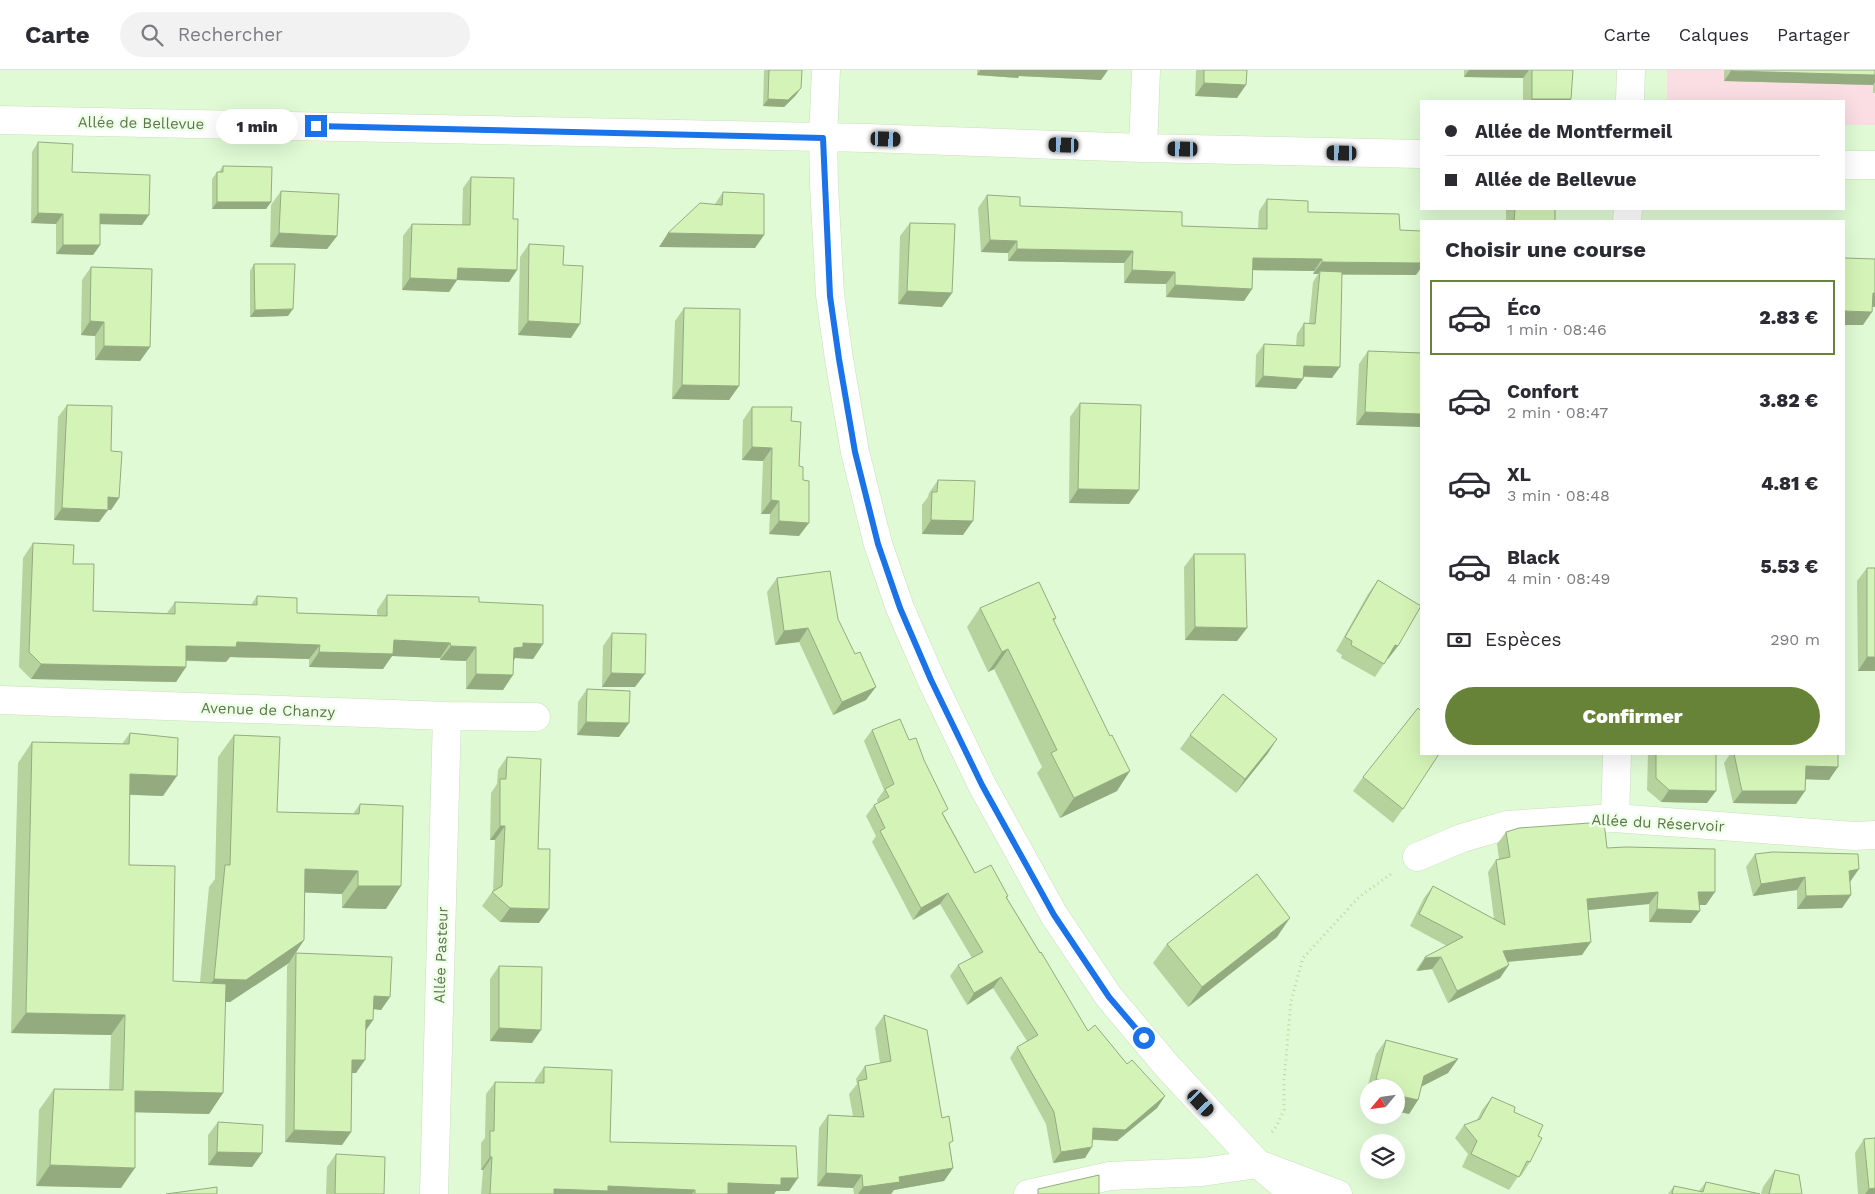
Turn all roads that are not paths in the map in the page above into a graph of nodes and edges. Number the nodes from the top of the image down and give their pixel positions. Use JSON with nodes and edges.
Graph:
{"nodes":[{"id":1,"x":826,"y":70,"type":"edge"},
{"id":2,"x":1146,"y":70,"type":"edge"},
{"id":3,"x":1631,"y":70,"type":"edge"},
{"id":4,"x":1630,"y":100,"type":"edge"},
{"id":5,"x":0,"y":120,"type":"edge"},
{"id":6,"x":823,"y":138,"type":"junction"},
{"id":7,"x":1143,"y":148,"type":"junction"},
{"id":8,"x":1420,"y":154,"type":"edge"},
{"id":9,"x":1845,"y":165,"type":"edge"},
{"id":10,"x":1875,"y":166,"type":"edge"},
{"id":11,"x":0,"y":700,"type":"edge"},
{"id":12,"x":447,"y":716,"type":"junction"},
{"id":13,"x":536,"y":717,"type":"dead end"},
{"id":14,"x":1617,"y":755,"type":"edge"},
{"id":15,"x":1616,"y":818,"type":"junction"},
{"id":16,"x":1875,"y":835,"type":"edge"},
{"id":17,"x":1417,"y":857,"type":"road end"},
{"id":18,"x":1258,"y":1164,"type":"junction"},
{"id":19,"x":434,"y":1194,"type":"edge"},
{"id":20,"x":1028,"y":1194,"type":"edge"},
{"id":21,"x":1294,"y":1194,"type":"edge"},
{"id":22,"x":1338,"y":1194,"type":"edge"}],
"edges":[{"from":1,"to":6,"type":"street"},
{"from":2,"to":7,"type":"street"},
{"from":3,"to":4,"type":"street"},
{"from":5,"to":6,"type":"street","name":"Allée de Bellevue"},
{"from":6,"to":7,"type":"street","name":"Allée de Bellevue"},
{"from":6,"to":18,"type":"street"},
{"from":7,"to":8,"type":"street","name":"Allée de Bellevue"},
{"from":9,"to":10,"type":"street"},
{"from":11,"to":12,"type":"street","name":"Avenue de Chanzy"},
{"from":12,"to":13,"type":"street","name":"Avenue de Chanzy"},
{"from":12,"to":19,"type":"street","name":"Allée Pasteur"},
{"from":14,"to":15,"type":"street"},
{"from":15,"to":16,"type":"street","name":"Allée du Réservoir"},
{"from":15,"to":17,"type":"street","name":"Allée du Réservoir"},
{"from":18,"to":20,"type":"street"},
{"from":18,"to":21,"type":"street"},
{"from":18,"to":22,"type":"street"}]}
